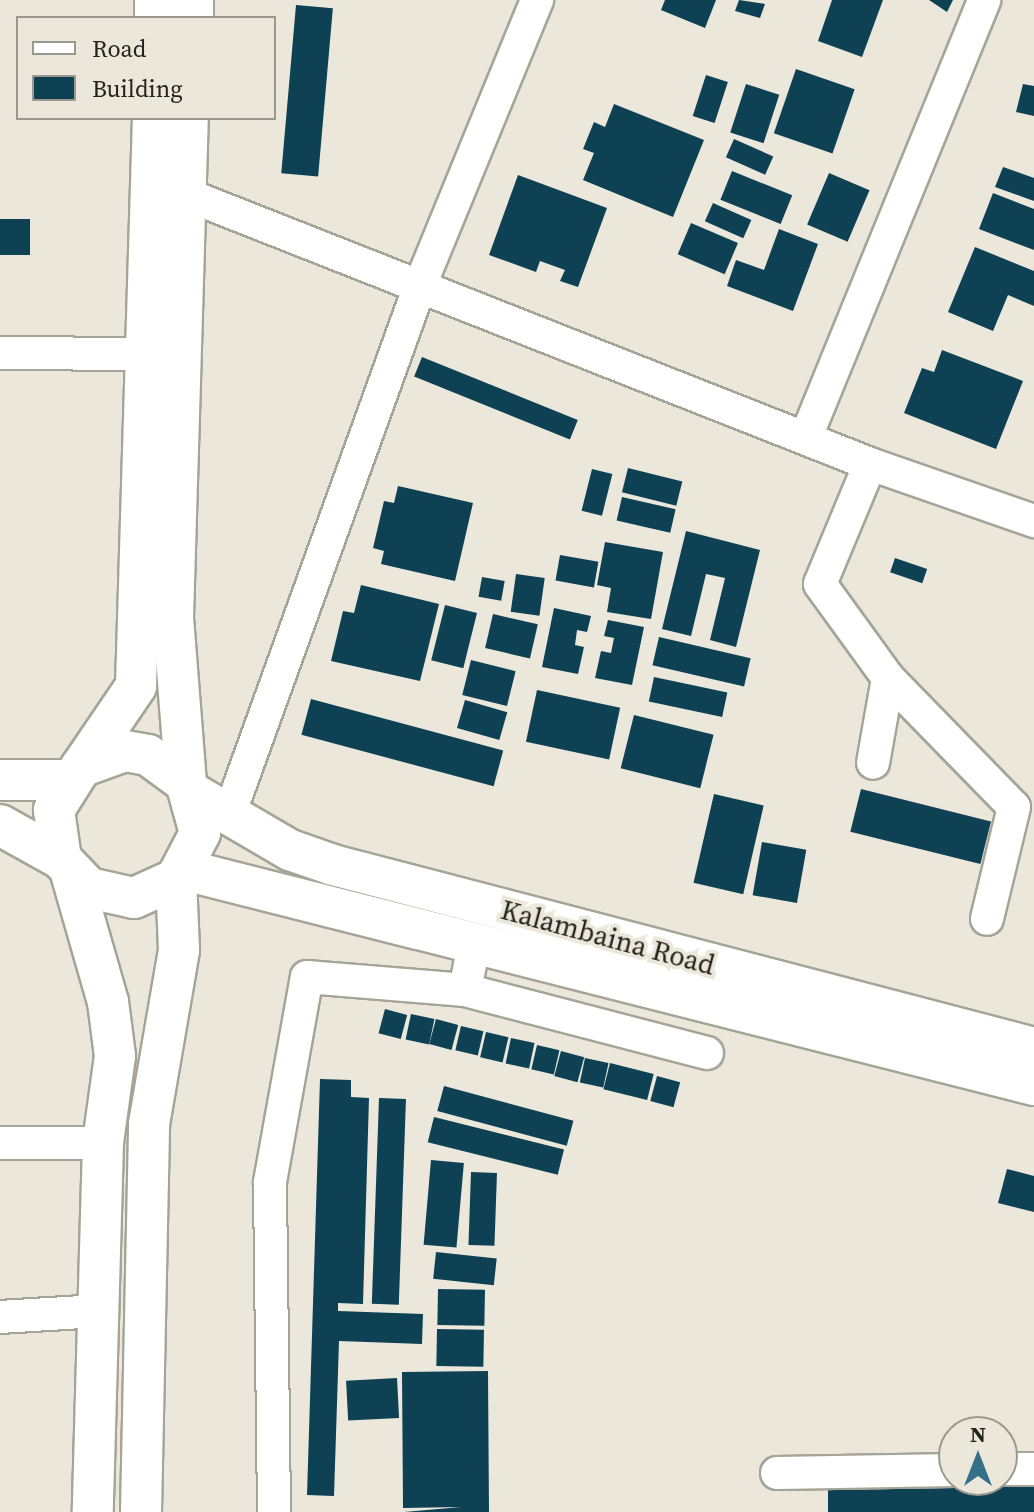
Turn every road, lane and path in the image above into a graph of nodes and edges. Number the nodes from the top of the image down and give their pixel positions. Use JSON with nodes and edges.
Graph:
{"nodes":[{"id":1,"x":537,"y":0,"type":"edge"},
{"id":2,"x":984,"y":0,"type":"edge"},
{"id":3,"x":153,"y":120,"type":"edge"},
{"id":4,"x":188,"y":120,"type":"edge"},
{"id":5,"x":185,"y":194,"type":"junction"},
{"id":6,"x":421,"y":283,"type":"junction"},
{"id":7,"x":0,"y":353,"type":"edge"},
{"id":8,"x":147,"y":354,"type":"junction"},
{"id":9,"x":806,"y":437,"type":"junction"},
{"id":10,"x":870,"y":464,"type":"junction"},
{"id":11,"x":1034,"y":521,"type":"edge"},
{"id":12,"x":888,"y":678,"type":"junction"},
{"id":13,"x":873,"y":763,"type":"dead end"},
{"id":14,"x":74,"y":773,"type":"junction"},
{"id":15,"x":0,"y":780,"type":"edge"},
{"id":16,"x":190,"y":788,"type":"junction"},
{"id":17,"x":229,"y":815,"type":"junction"},
{"id":18,"x":0,"y":825,"type":"edge"},
{"id":19,"x":66,"y":866,"type":"junction"},
{"id":20,"x":180,"y":874,"type":"junction"},
{"id":21,"x":987,"y":919,"type":"dead end"},
{"id":22,"x":474,"y":944,"type":"junction"},
{"id":23,"x":465,"y":990,"type":"junction"},
{"id":24,"x":1034,"y":1048,"type":"edge"},
{"id":25,"x":707,"y":1053,"type":"dead end"},
{"id":26,"x":1034,"y":1085,"type":"edge"},
{"id":27,"x":0,"y":1143,"type":"edge"},
{"id":28,"x":103,"y":1143,"type":"junction"},
{"id":29,"x":98,"y":1311,"type":"junction"},
{"id":30,"x":0,"y":1317,"type":"edge"},
{"id":31,"x":938,"y":1470,"type":"edge"},
{"id":32,"x":777,"y":1473,"type":"dead end"},
{"id":33,"x":93,"y":1512,"type":"edge"},
{"id":34,"x":141,"y":1512,"type":"edge"},
{"id":35,"x":274,"y":1512,"type":"edge"}],
"edges":[{"from":1,"to":6,"type":"street"},
{"from":2,"to":9,"type":"street"},
{"from":3,"to":8,"type":"main road"},
{"from":4,"to":5,"type":"main road"},
{"from":5,"to":6,"type":"street"},
{"from":5,"to":16,"type":"main road"},
{"from":6,"to":9,"type":"street"},
{"from":6,"to":17,"type":"street"},
{"from":7,"to":8,"type":"street"},
{"from":8,"to":14,"type":"main road"},
{"from":9,"to":10,"type":"street"},
{"from":10,"to":11,"type":"street"},
{"from":10,"to":12,"type":"street"},
{"from":12,"to":13,"type":"street"},
{"from":12,"to":21,"type":"street"},
{"from":14,"to":15,"type":"main road"},
{"from":14,"to":16,"type":"main road"},
{"from":14,"to":19,"type":"main road"},
{"from":16,"to":17,"type":"main road","name":"Kalambaina Road"},
{"from":16,"to":20,"type":"main road"},
{"from":17,"to":24,"type":"main road","name":"Kalambaina Road"},
{"from":18,"to":19,"type":"main road"},
{"from":19,"to":20,"type":"main road"},
{"from":19,"to":28,"type":"main road"},
{"from":20,"to":22,"type":"main road"},
{"from":20,"to":34,"type":"main road"},
{"from":22,"to":23,"type":"street"},
{"from":22,"to":26,"type":"main road"},
{"from":23,"to":25,"type":"street"},
{"from":23,"to":35,"type":"street"},
{"from":27,"to":28,"type":"street"},
{"from":28,"to":29,"type":"main road"},
{"from":29,"to":30,"type":"street"},
{"from":29,"to":33,"type":"main road"},
{"from":31,"to":32,"type":"street"}]}
